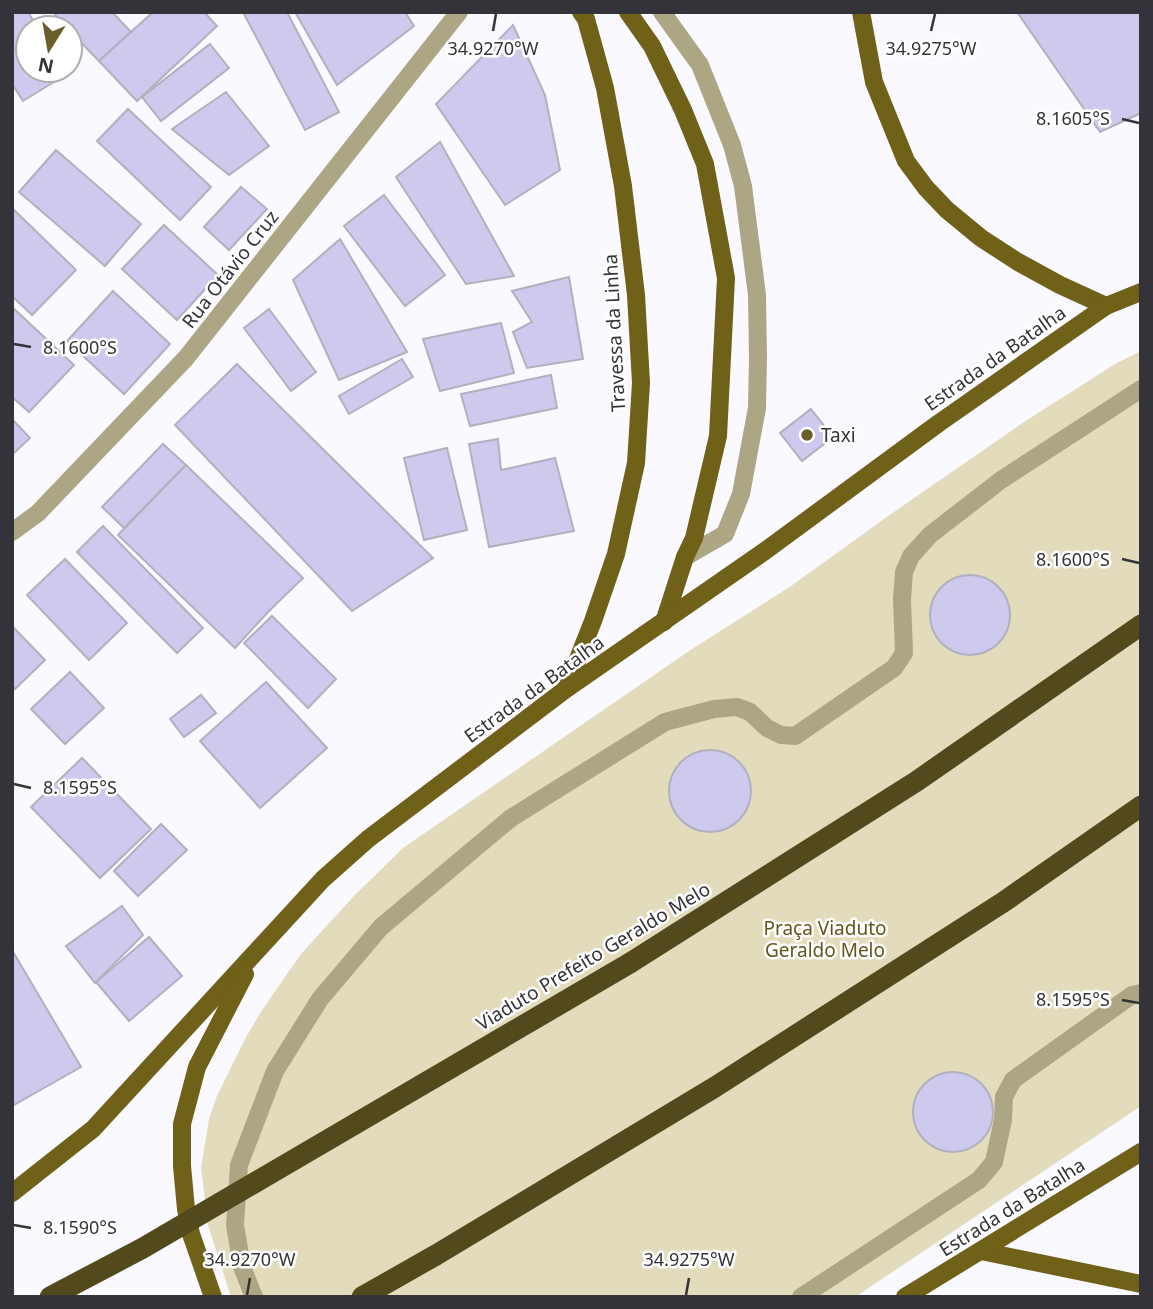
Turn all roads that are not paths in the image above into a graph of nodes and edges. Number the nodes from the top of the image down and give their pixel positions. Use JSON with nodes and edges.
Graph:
{"nodes":[{"id":1,"x":459,"y":12,"type":"edge"},
{"id":2,"x":582,"y":12,"type":"edge"},
{"id":3,"x":628,"y":12,"type":"edge"},
{"id":4,"x":662,"y":12,"type":"edge"},
{"id":5,"x":861,"y":12,"type":"edge"},
{"id":6,"x":1141,"y":292,"type":"edge"},
{"id":7,"x":1106,"y":306,"type":"junction"},
{"id":8,"x":1141,"y":389,"type":"edge"},
{"id":9,"x":12,"y":532,"type":"edge"},
{"id":10,"x":685,"y":556,"type":"junction"},
{"id":11,"x":664,"y":622,"type":"junction"},
{"id":12,"x":1141,"y":625,"type":"edge"},
{"id":13,"x":566,"y":689,"type":"junction"},
{"id":14,"x":1141,"y":806,"type":"edge"},
{"id":15,"x":256,"y":952,"type":"junction"},
{"id":16,"x":1141,"y":993,"type":"edge"},
{"id":17,"x":1141,"y":1152,"type":"edge"},
{"id":18,"x":12,"y":1193,"type":"edge"},
{"id":19,"x":981,"y":1251,"type":"junction"},
{"id":20,"x":1141,"y":1284,"type":"edge"},
{"id":21,"x":50,"y":1297,"type":"edge"},
{"id":22,"x":213,"y":1297,"type":"edge"},
{"id":23,"x":254,"y":1297,"type":"edge"},
{"id":24,"x":362,"y":1297,"type":"edge"},
{"id":25,"x":801,"y":1297,"type":"edge"},
{"id":26,"x":905,"y":1297,"type":"edge"}],
"edges":[{"from":1,"to":9,"type":"street","name":"Rua Otávio Cruz"},
{"from":2,"to":13,"type":"main road","name":"Travessa da Linha"},
{"from":3,"to":10,"type":"main road"},
{"from":4,"to":10,"type":"street"},
{"from":5,"to":7,"type":"main road"},
{"from":6,"to":7,"type":"main road","name":"Estrada da Batalha"},
{"from":7,"to":11,"type":"main road","name":"Estrada da Batalha"},
{"from":8,"to":23,"type":"street"},
{"from":10,"to":11,"type":"main road"},
{"from":11,"to":13,"type":"main road","name":"Estrada da Batalha"},
{"from":12,"to":21,"type":"highway","name":"Viaduto Prefeito Geraldo Melo","bridge":true},
{"from":13,"to":15,"type":"main road","name":"Estrada da Batalha"},
{"from":14,"to":24,"type":"highway"},
{"from":15,"to":18,"type":"main road","name":"Estrada da Batalha"},
{"from":15,"to":22,"type":"main road"},
{"from":16,"to":25,"type":"street"},
{"from":17,"to":19,"type":"main road","name":"Estrada da Batalha"},
{"from":19,"to":20,"type":"main road"},
{"from":19,"to":26,"type":"main road","name":"Estrada da Batalha"}]}
